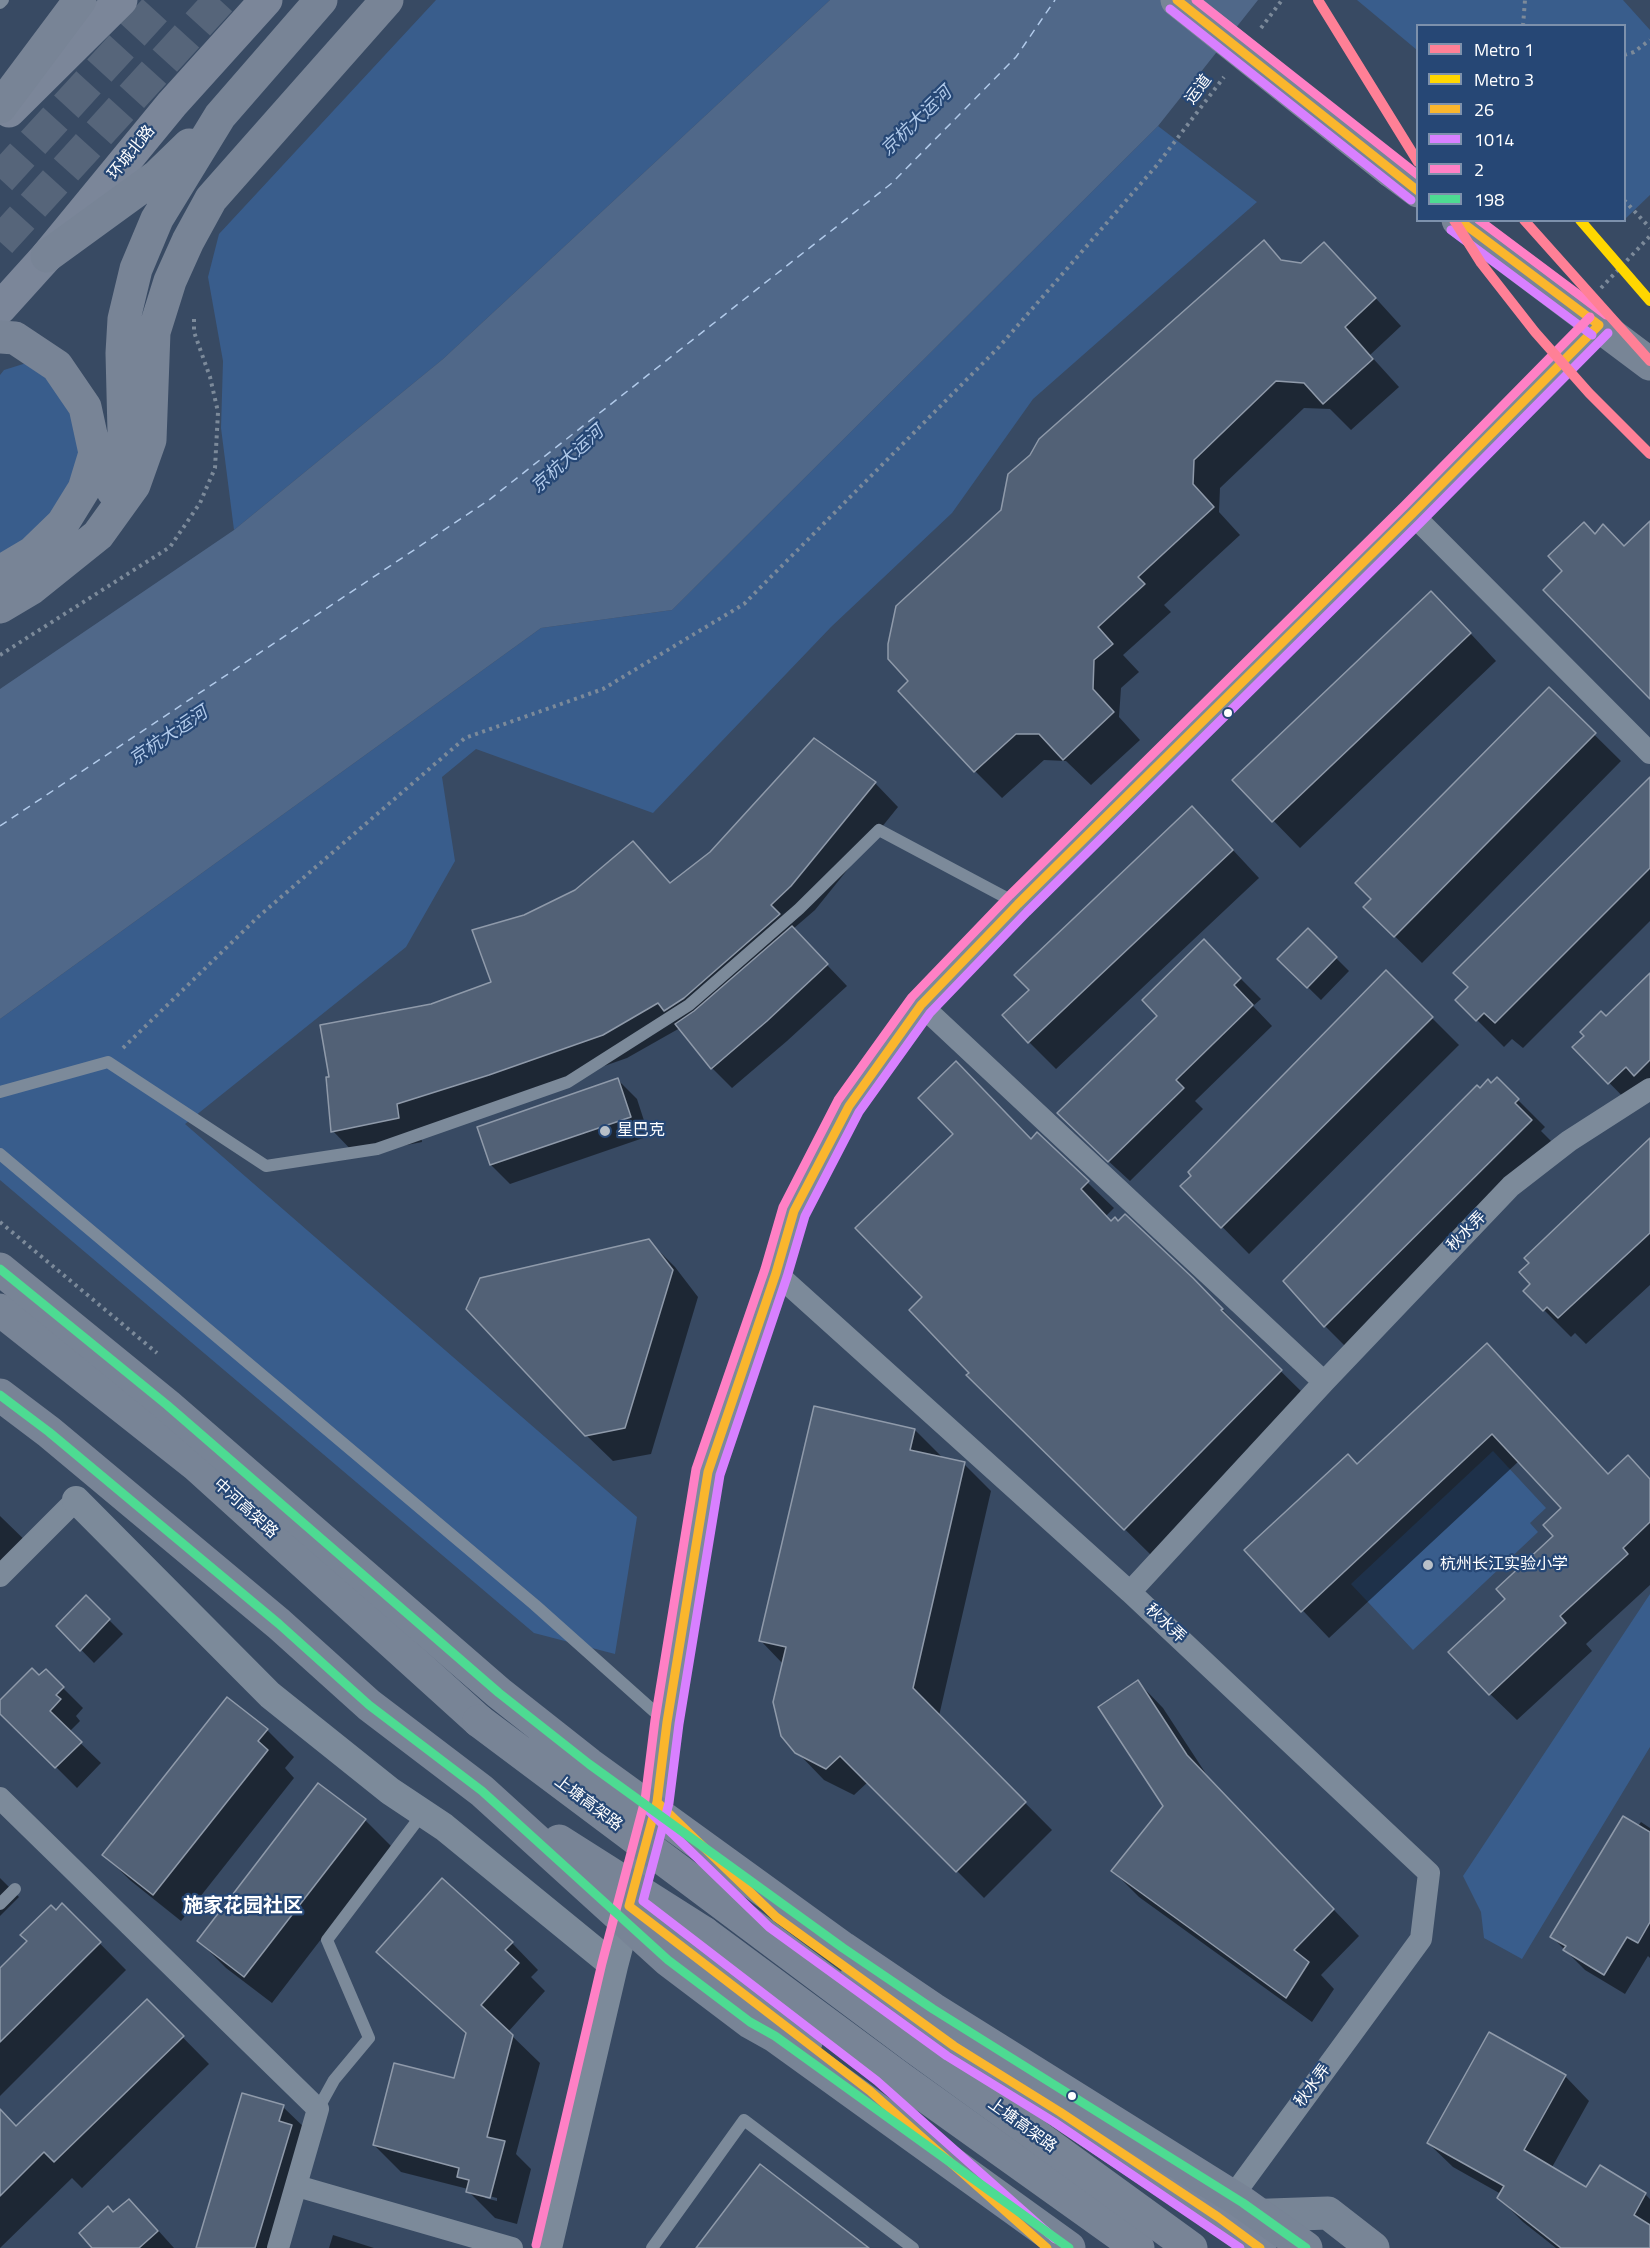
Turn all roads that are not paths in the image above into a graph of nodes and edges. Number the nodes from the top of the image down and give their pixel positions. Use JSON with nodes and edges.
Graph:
{"nodes":[{"id":1,"x":80,"y":0,"type":"edge"},
{"id":2,"x":121,"y":0,"type":"edge"},
{"id":3,"x":266,"y":0,"type":"edge"},
{"id":4,"x":321,"y":0,"type":"edge"},
{"id":5,"x":387,"y":0,"type":"edge"},
{"id":6,"x":1177,"y":0,"type":"edge"},
{"id":7,"x":0,"y":107,"type":"edge"},
{"id":8,"x":220,"y":116,"type":"junction"},
{"id":9,"x":0,"y":121,"type":"edge"},
{"id":10,"x":1416,"y":189,"type":"edge"},
{"id":11,"x":1461,"y":222,"type":"edge"},
{"id":12,"x":47,"y":256,"type":"junction"},
{"id":13,"x":0,"y":308,"type":"edge"},
{"id":14,"x":1590,"y":318,"type":"junction"},
{"id":15,"x":0,"y":336,"type":"edge"},
{"id":16,"x":1650,"y":364,"type":"edge"},
{"id":17,"x":1412,"y":514,"type":"junction"},
{"id":18,"x":98,"y":536,"type":"junction"},
{"id":19,"x":0,"y":572,"type":"edge"},
{"id":20,"x":0,"y":607,"type":"edge"},
{"id":21,"x":1650,"y":753,"type":"edge"},
{"id":22,"x":1018,"y":904,"type":"junction"},
{"id":23,"x":921,"y":1005,"type":"junction"},
{"id":24,"x":1650,"y":1089,"type":"edge"},
{"id":25,"x":0,"y":1092,"type":"edge"},
{"id":26,"x":0,"y":1154,"type":"edge"},
{"id":27,"x":0,"y":1269,"type":"edge"},
{"id":28,"x":776,"y":1273,"type":"junction"},
{"id":29,"x":0,"y":1310,"type":"edge"},
{"id":30,"x":1324,"y":1382,"type":"junction"},
{"id":31,"x":0,"y":1395,"type":"edge"},
{"id":32,"x":76,"y":1500,"type":"joint"},
{"id":33,"x":0,"y":1576,"type":"edge"},
{"id":34,"x":1130,"y":1592,"type":"junction"},
{"id":35,"x":416,"y":1621,"type":"junction"},
{"id":36,"x":479,"y":1721,"type":"junction"},
{"id":37,"x":667,"y":1722,"type":"junction"},
{"id":38,"x":482,"y":1791,"type":"junction"},
{"id":39,"x":0,"y":1798,"type":"edge"},
{"id":40,"x":657,"y":1802,"type":"junction"},
{"id":41,"x":423,"y":1813,"type":"junction"},
{"id":42,"x":15,"y":1889,"type":"dead end"},
{"id":43,"x":0,"y":1904,"type":"edge"},
{"id":44,"x":629,"y":1906,"type":"junction"},
{"id":45,"x":614,"y":1966,"type":"junction"},
{"id":46,"x":318,"y":2109,"type":"junction"},
{"id":47,"x":297,"y":2186,"type":"junction"},
{"id":48,"x":1218,"y":2217,"type":"junction"},
{"id":49,"x":278,"y":2248,"type":"edge"},
{"id":50,"x":512,"y":2248,"type":"edge"},
{"id":51,"x":548,"y":2248,"type":"edge"},
{"id":52,"x":652,"y":2248,"type":"edge"},
{"id":53,"x":913,"y":2248,"type":"edge"},
{"id":54,"x":1047,"y":2248,"type":"edge"},
{"id":55,"x":1069,"y":2248,"type":"edge"},
{"id":56,"x":1138,"y":2248,"type":"edge"},
{"id":57,"x":1191,"y":2248,"type":"edge"},
{"id":58,"x":1260,"y":2248,"type":"edge"},
{"id":59,"x":1306,"y":2248,"type":"edge"},
{"id":60,"x":1373,"y":2248,"type":"edge"}],
"edges":[{"from":1,"to":7,"type":"highway"},
{"from":2,"to":9,"type":"main road"},
{"from":3,"to":12,"type":"main road","name":"环城北路"},
{"from":4,"to":8,"type":"highway"},
{"from":5,"to":18,"type":"highway"},
{"from":6,"to":10,"type":"main road","bridge":true},
{"from":8,"to":12,"type":"highway"},
{"from":8,"to":18,"type":"highway"},
{"from":11,"to":14,"type":"main road"},
{"from":12,"to":13,"type":"main road","name":"环城北路"},
{"from":14,"to":16,"type":"main road"},
{"from":14,"to":17,"type":"street"},
{"from":15,"to":19,"type":"highway"},
{"from":17,"to":21,"type":"street"},
{"from":17,"to":22,"type":"street"},
{"from":18,"to":20,"type":"highway"},
{"from":22,"to":23,"type":"street"},
{"from":22,"to":25,"type":"lane"},
{"from":23,"to":28,"type":"street"},
{"from":23,"to":30,"type":"street"},
{"from":24,"to":30,"type":"street","name":"秋水弄"},
{"from":26,"to":37,"type":"lane"},
{"from":27,"to":35,"type":"highway","bridge":true},
{"from":28,"to":34,"type":"street"},
{"from":28,"to":37,"type":"street"},
{"from":29,"to":36,"type":"highway","name":"中河高架路"},
{"from":30,"to":34,"type":"street","name":"秋水弄"},
{"from":31,"to":38,"type":"highway","bridge":true},
{"from":32,"to":33,"type":"street"},
{"from":32,"to":41,"type":"street"},
{"from":34,"to":48,"type":"street","name":"秋水弄"},
{"from":35,"to":36,"type":"highway","bridge":true},
{"from":35,"to":59,"type":"highway","bridge":true},
{"from":36,"to":57,"type":"highway","name":"上塘高架路","bridge":true},
{"from":37,"to":40,"type":"street"},
{"from":38,"to":55,"type":"highway","bridge":true},
{"from":38,"to":56,"type":"highway","name":"上塘高架路","bridge":true},
{"from":39,"to":46,"type":"street"},
{"from":40,"to":44,"type":"street"},
{"from":40,"to":48,"type":"main road"},
{"from":41,"to":45,"type":"street"},
{"from":41,"to":46,"type":"lane"},
{"from":42,"to":43,"type":"lane"},
{"from":44,"to":45,"type":"street"},
{"from":44,"to":54,"type":"main road"},
{"from":45,"to":51,"type":"street"},
{"from":46,"to":47,"type":"street"},
{"from":47,"to":49,"type":"street"},
{"from":47,"to":50,"type":"street"},
{"from":48,"to":58,"type":"main road"},
{"from":48,"to":60,"type":"main road"},
{"from":52,"to":53,"type":"lane"}]}
